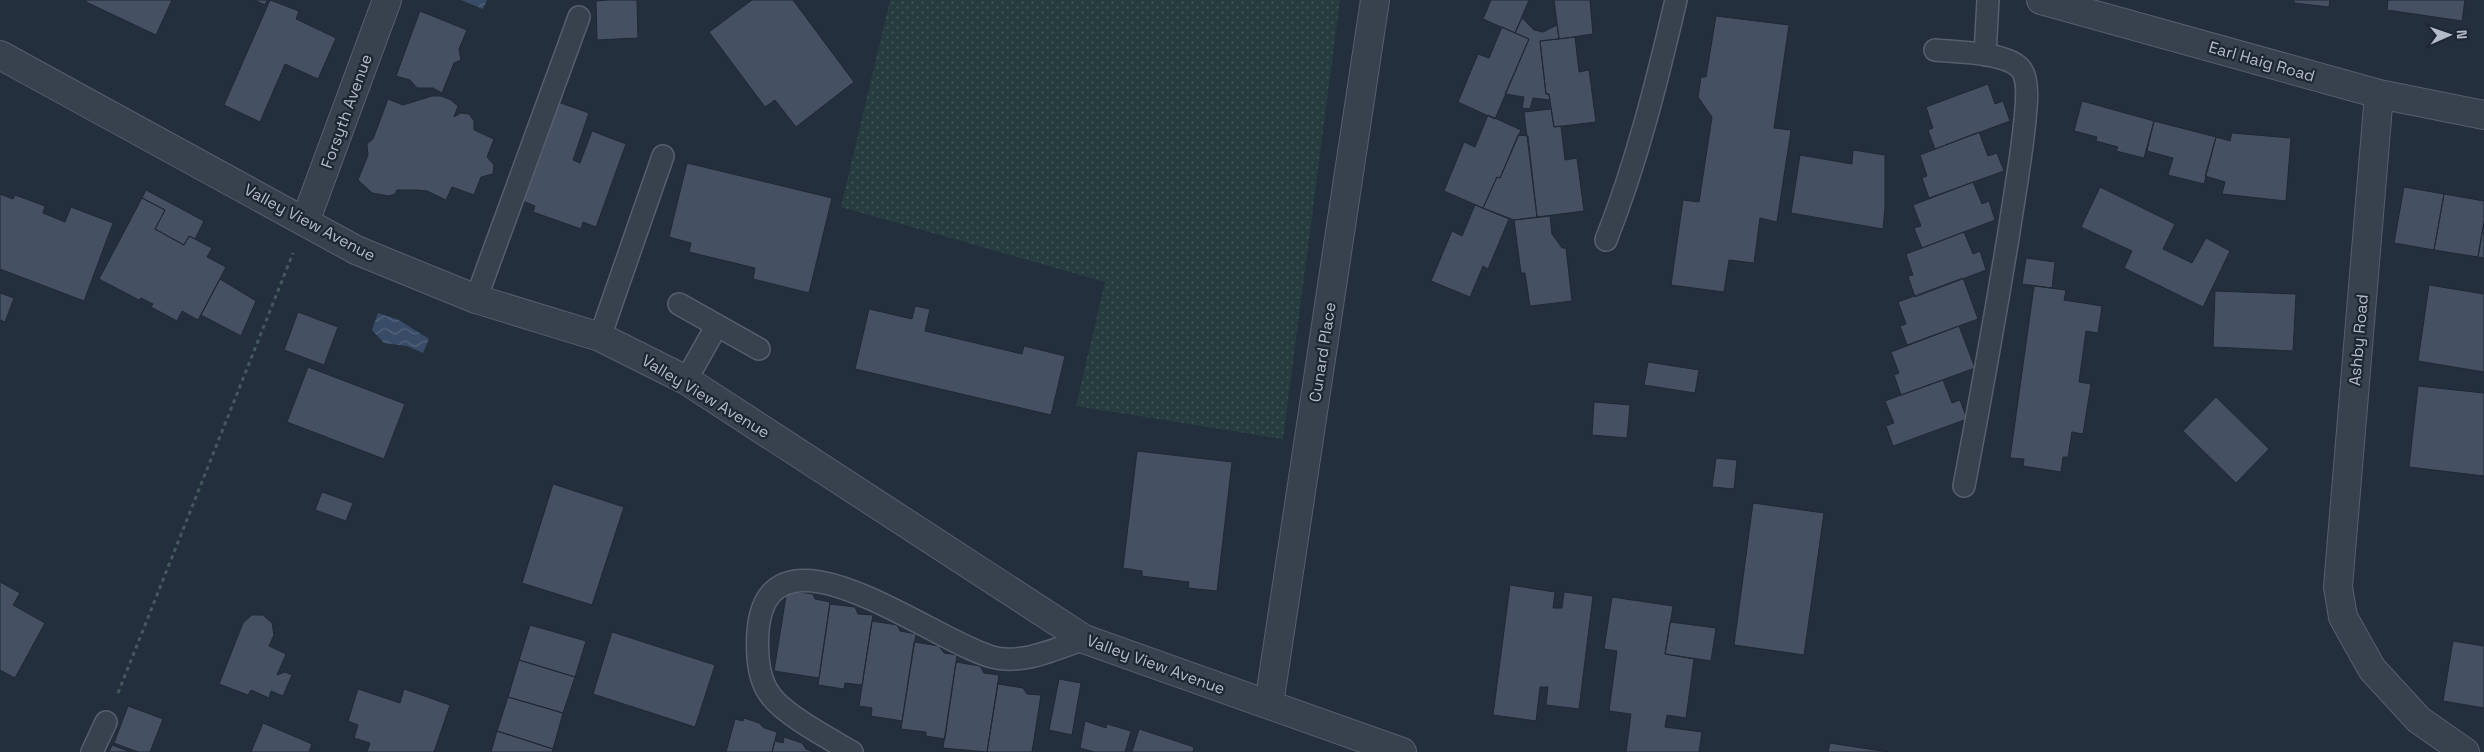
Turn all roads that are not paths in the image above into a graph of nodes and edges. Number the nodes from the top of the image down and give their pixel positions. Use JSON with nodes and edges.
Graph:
{"nodes":[{"id":1,"x":387,"y":0,"type":"edge"},
{"id":2,"x":1375,"y":0,"type":"edge"},
{"id":3,"x":1676,"y":0,"type":"edge"},
{"id":4,"x":1988,"y":0,"type":"edge"},
{"id":5,"x":2041,"y":0,"type":"edge"},
{"id":6,"x":579,"y":17,"type":"dead end"},
{"id":7,"x":1935,"y":50,"type":"dead end"},
{"id":8,"x":0,"y":55,"type":"edge"},
{"id":9,"x":1985,"y":55,"type":"junction"},
{"id":10,"x":2379,"y":94,"type":"junction"},
{"id":11,"x":2484,"y":115,"type":"edge"},
{"id":12,"x":663,"y":156,"type":"dead end"},
{"id":13,"x":305,"y":222,"type":"junction"},
{"id":14,"x":1606,"y":240,"type":"dead end"},
{"id":15,"x":476,"y":299,"type":"junction"},
{"id":16,"x":679,"y":304,"type":"dead end"},
{"id":17,"x":716,"y":326,"type":"junction"},
{"id":18,"x":600,"y":337,"type":"junction"},
{"id":19,"x":759,"y":349,"type":"dead end"},
{"id":20,"x":686,"y":380,"type":"junction"},
{"id":21,"x":1964,"y":486,"type":"dead end"},
{"id":22,"x":1084,"y":639,"type":"junction"},
{"id":23,"x":1269,"y":704,"type":"junction"},
{"id":24,"x":106,"y":722,"type":"road end"},
{"id":25,"x":92,"y":752,"type":"edge"},
{"id":26,"x":852,"y":752,"type":"edge"},
{"id":27,"x":1402,"y":752,"type":"edge"},
{"id":28,"x":2465,"y":752,"type":"edge"}],
"edges":[{"from":1,"to":13,"type":"street","name":"Forsyth Avenue"},
{"from":2,"to":23,"type":"street","name":"Cunard Place"},
{"from":3,"to":14,"type":"lane"},
{"from":4,"to":9,"type":"lane"},
{"from":5,"to":10,"type":"street","name":"Earl Haig Road"},
{"from":6,"to":15,"type":"lane"},
{"from":7,"to":9,"type":"lane"},
{"from":8,"to":13,"type":"street","name":"Valley View Avenue"},
{"from":9,"to":21,"type":"lane"},
{"from":10,"to":11,"type":"street","name":"Earl Haig Road"},
{"from":10,"to":28,"type":"street","name":"Ashby Road"},
{"from":12,"to":18,"type":"lane"},
{"from":13,"to":15,"type":"street","name":"Valley View Avenue"},
{"from":15,"to":18,"type":"street","name":"Valley View Avenue"},
{"from":16,"to":17,"type":"lane"},
{"from":17,"to":19,"type":"lane"},
{"from":17,"to":20,"type":"lane"},
{"from":18,"to":20,"type":"street","name":"Valley View Avenue"},
{"from":20,"to":22,"type":"street","name":"Valley View Avenue"},
{"from":22,"to":23,"type":"street","name":"Valley View Avenue"},
{"from":22,"to":26,"type":"lane"},
{"from":23,"to":27,"type":"street","name":"Valley View Avenue"},
{"from":24,"to":25,"type":"lane"}]}
